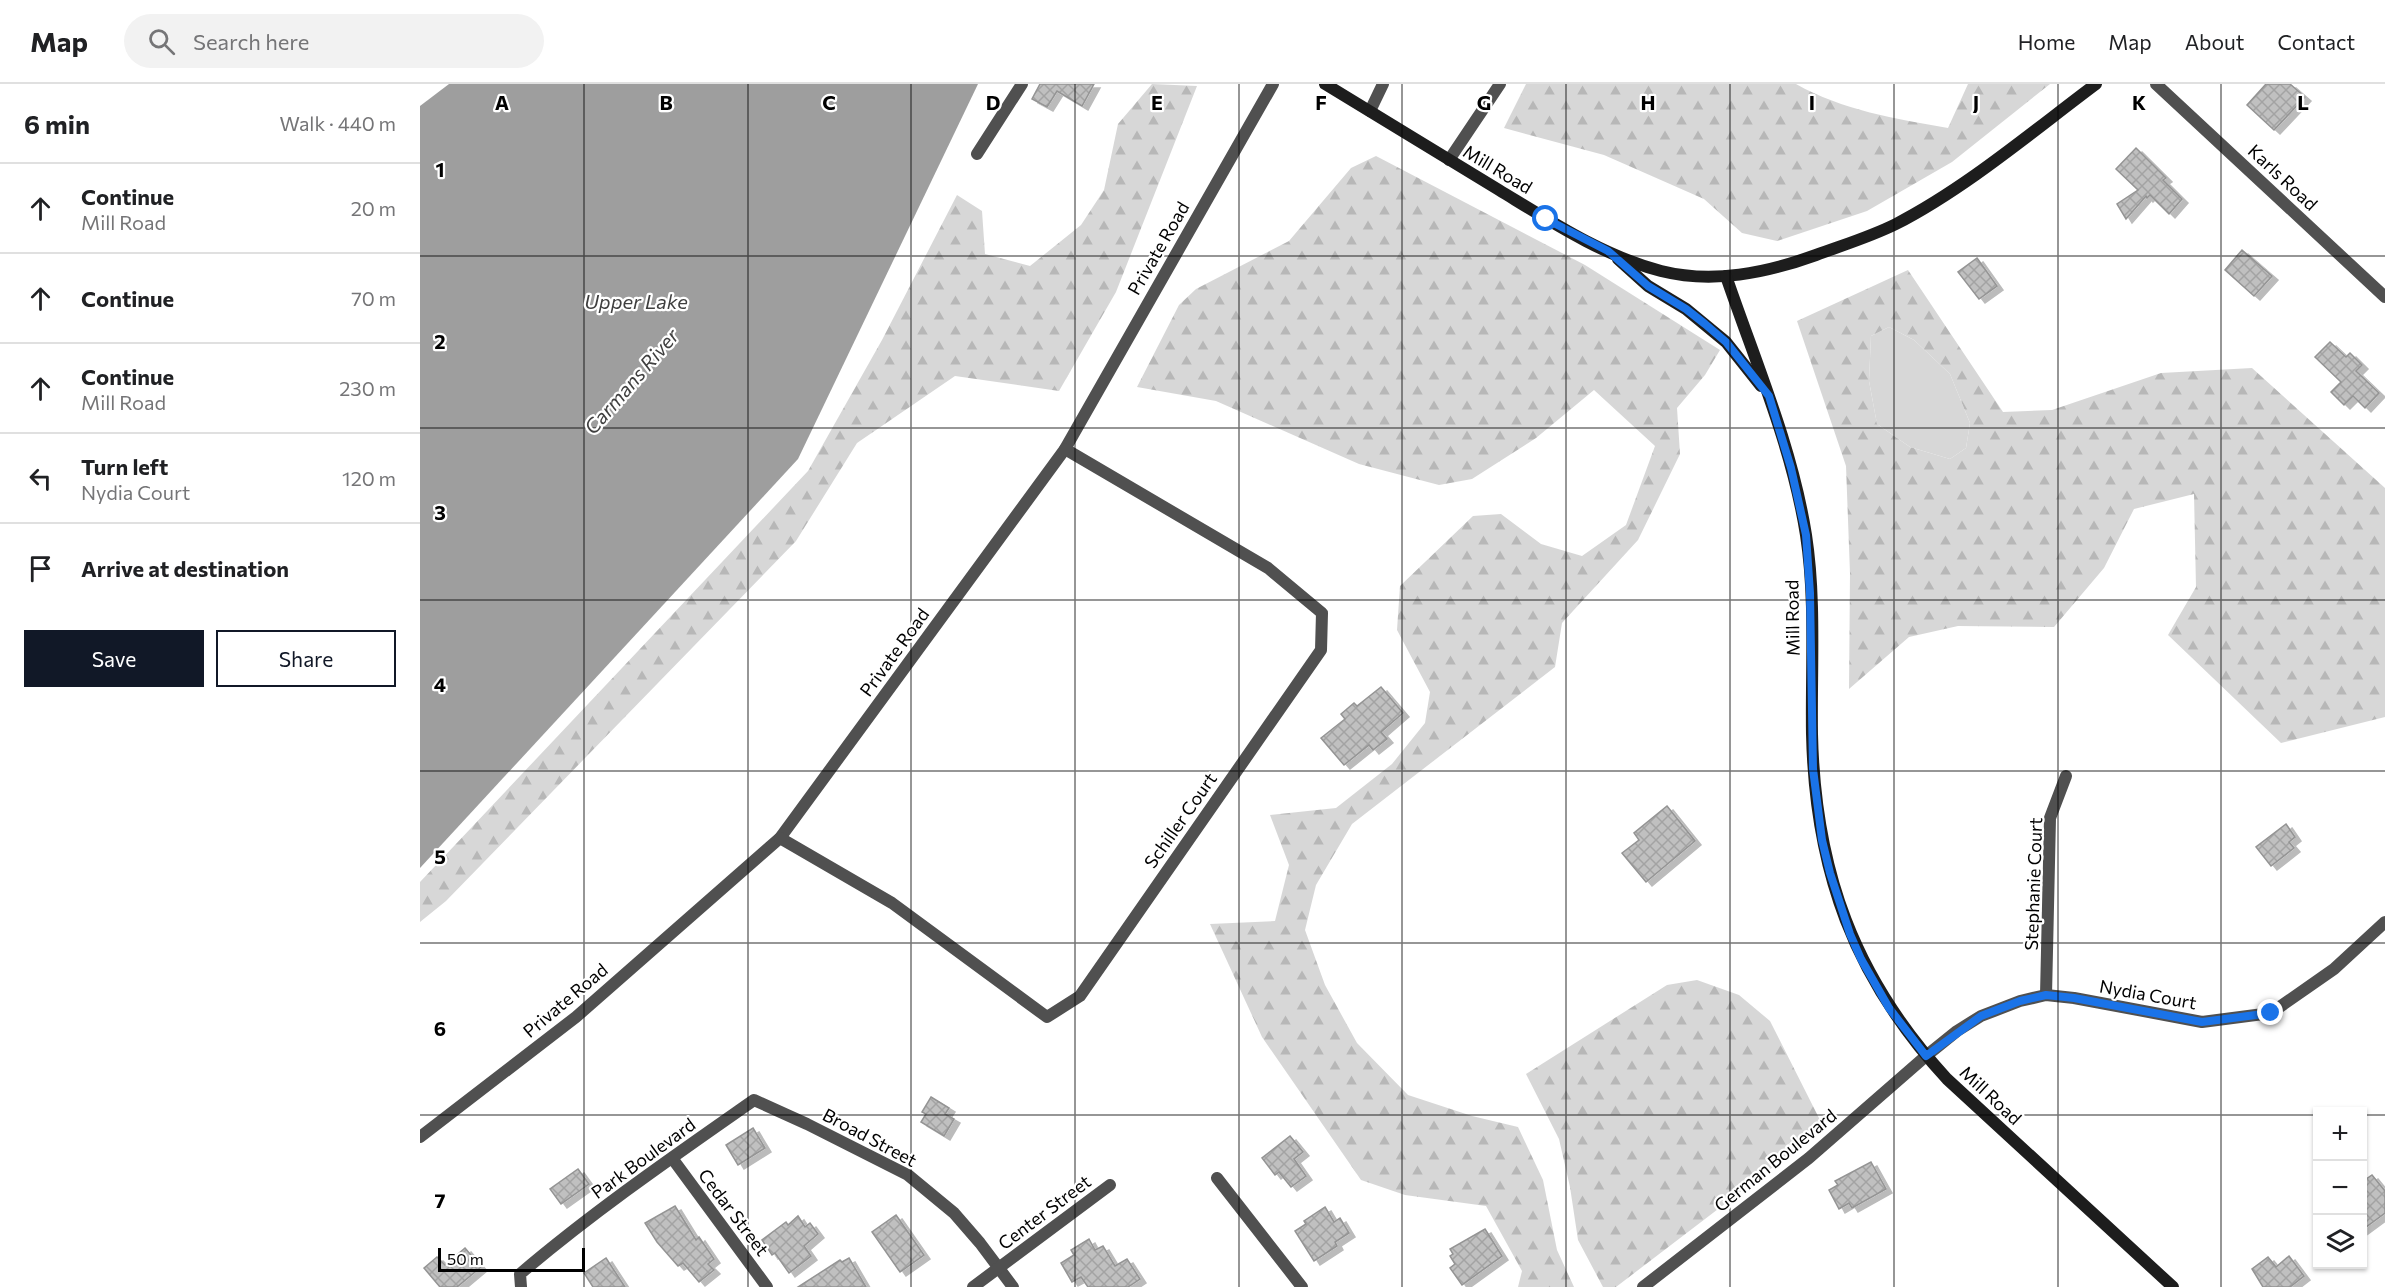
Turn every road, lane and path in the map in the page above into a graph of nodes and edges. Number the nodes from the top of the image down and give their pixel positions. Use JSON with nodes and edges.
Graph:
{"nodes":[{"id":1,"x":1022,"y":84,"type":"edge"},
{"id":2,"x":1273,"y":84,"type":"edge"},
{"id":3,"x":1325,"y":84,"type":"edge"},
{"id":4,"x":1383,"y":84,"type":"edge"},
{"id":5,"x":1500,"y":84,"type":"edge"},
{"id":6,"x":2097,"y":84,"type":"edge"},
{"id":7,"x":2156,"y":84,"type":"edge"},
{"id":8,"x":1370,"y":111,"type":"junction"},
{"id":9,"x":978,"y":154,"type":"dead end"},
{"id":10,"x":1449,"y":160,"type":"junction"},
{"id":11,"x":1608,"y":251,"type":"junction"},
{"id":12,"x":1725,"y":276,"type":"junction"},
{"id":13,"x":2385,"y":297,"type":"edge"},
{"id":14,"x":1769,"y":396,"type":"junction"},
{"id":15,"x":1065,"y":449,"type":"junction"},
{"id":16,"x":2066,"y":776,"type":"dead end"},
{"id":17,"x":780,"y":838,"type":"junction"},
{"id":18,"x":2385,"y":922,"type":"edge"},
{"id":19,"x":2046,"y":995,"type":"junction"},
{"id":20,"x":1926,"y":1056,"type":"junction"},
{"id":21,"x":807,"y":1124,"type":"joint"},
{"id":22,"x":420,"y":1137,"type":"edge"},
{"id":23,"x":672,"y":1158,"type":"junction"},
{"id":24,"x":1217,"y":1178,"type":"dead end"},
{"id":25,"x":1110,"y":1185,"type":"dead end"},
{"id":26,"x":998,"y":1268,"type":"junction"},
{"id":27,"x":521,"y":1287,"type":"edge"},
{"id":28,"x":767,"y":1287,"type":"edge"},
{"id":29,"x":973,"y":1287,"type":"edge"},
{"id":30,"x":1013,"y":1287,"type":"edge"},
{"id":31,"x":1302,"y":1287,"type":"edge"},
{"id":32,"x":1643,"y":1287,"type":"edge"},
{"id":33,"x":2173,"y":1287,"type":"edge"}],
"edges":[{"from":1,"to":9,"type":"street"},
{"from":2,"to":15,"type":"street","name":"Private Road"},
{"from":3,"to":8,"type":"main road","name":"Mill Road"},
{"from":4,"to":8,"type":"street"},
{"from":5,"to":10,"type":"street"},
{"from":6,"to":12,"type":"main road"},
{"from":7,"to":13,"type":"street","name":"Karls Road"},
{"from":8,"to":10,"type":"main road","name":"Mill Road"},
{"from":10,"to":11,"type":"main road","name":"Mill Road"},
{"from":11,"to":12,"type":"main road","name":"Mill Road"},
{"from":11,"to":14,"type":"main road"},
{"from":12,"to":14,"type":"main road","name":"Mill Road"},
{"from":14,"to":20,"type":"main road","name":"Mill Road"},
{"from":15,"to":17,"type":"street","name":"Private Road"},
{"from":15,"to":17,"type":"street","name":"Schiller Court"},
{"from":16,"to":19,"type":"street","name":"Stephanie Court"},
{"from":17,"to":22,"type":"street","name":"Private Road"},
{"from":18,"to":19,"type":"street","name":"Nydia Court"},
{"from":19,"to":20,"type":"street","name":"Nydia Court"},
{"from":20,"to":32,"type":"street","name":"German Boulevard"},
{"from":20,"to":33,"type":"main road","name":"Mill Road"},
{"from":21,"to":23,"type":"street","name":"Park Boulevard"},
{"from":21,"to":26,"type":"street","name":"Broad Street"},
{"from":23,"to":27,"type":"street","name":"Park Boulevard"},
{"from":23,"to":28,"type":"street","name":"Cedar Street"},
{"from":24,"to":31,"type":"street"},
{"from":25,"to":26,"type":"street","name":"Center Street"},
{"from":26,"to":29,"type":"street","name":"Center Street"},
{"from":26,"to":30,"type":"street","name":"Broad Street"}]}
